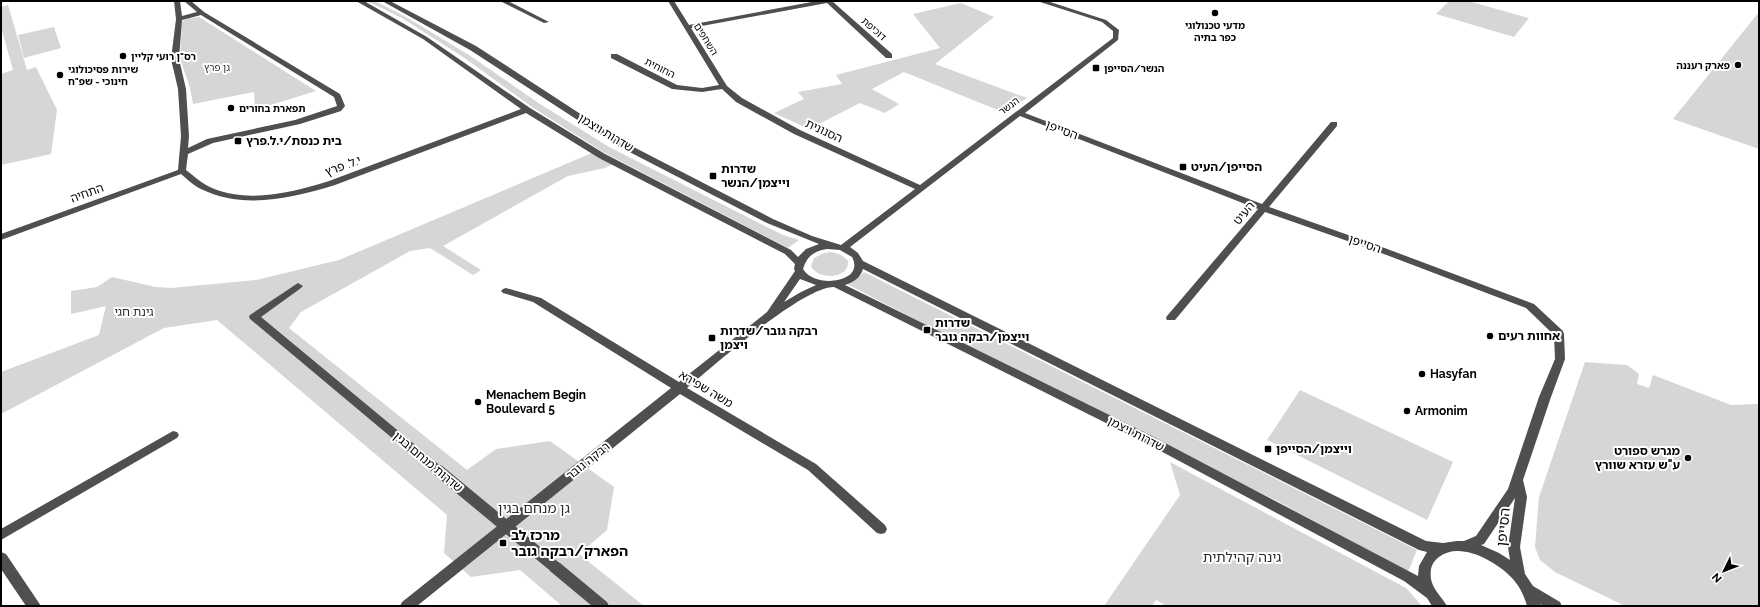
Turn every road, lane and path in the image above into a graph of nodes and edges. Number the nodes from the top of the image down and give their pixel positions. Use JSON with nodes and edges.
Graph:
{"nodes":[{"id":1,"x":177,"y":1,"type":"edge"},
{"id":2,"x":187,"y":1,"type":"edge"},
{"id":3,"x":360,"y":1,"type":"edge"},
{"id":4,"x":385,"y":1,"type":"edge"},
{"id":5,"x":503,"y":1,"type":"edge"},
{"id":6,"x":671,"y":1,"type":"edge"},
{"id":7,"x":828,"y":1,"type":"edge"},
{"id":8,"x":1040,"y":1,"type":"edge"},
{"id":9,"x":202,"y":13,"type":"junction"},
{"id":10,"x":179,"y":19,"type":"junction"},
{"id":11,"x":546,"y":22,"type":"dead end"},
{"id":12,"x":687,"y":27,"type":"junction"},
{"id":13,"x":614,"y":56,"type":"dead end"},
{"id":14,"x":889,"y":56,"type":"dead end"},
{"id":15,"x":724,"y":87,"type":"junction"},
{"id":16,"x":527,"y":110,"type":"junction"},
{"id":17,"x":1018,"y":113,"type":"junction"},
{"id":18,"x":1334,"y":124,"type":"dead end"},
{"id":19,"x":183,"y":153,"type":"junction"},
{"id":20,"x":182,"y":171,"type":"junction"},
{"id":21,"x":920,"y":188,"type":"junction"},
{"id":22,"x":1263,"y":208,"type":"junction"},
{"id":23,"x":1,"y":237,"type":"edge"},
{"id":24,"x":839,"y":247,"type":"junction"},
{"id":25,"x":859,"y":263,"type":"junction"},
{"id":26,"x":799,"y":267,"type":"junction"},
{"id":27,"x":831,"y":284,"type":"junction"},
{"id":28,"x":298,"y":286,"type":"dead end"},
{"id":29,"x":506,"y":291,"type":"dead end"},
{"id":30,"x":769,"y":316,"type":"junction"},
{"id":31,"x":1171,"y":318,"type":"dead end"},
{"id":32,"x":679,"y":388,"type":"junction"},
{"id":33,"x":173,"y":435,"type":"dead end"},
{"id":34,"x":1516,"y":481,"type":"junction"},
{"id":35,"x":881,"y":529,"type":"dead end"},
{"id":36,"x":1,"y":535,"type":"edge"},
{"id":37,"x":1465,"y":547,"type":"junction"},
{"id":38,"x":1442,"y":548,"type":"junction"},
{"id":39,"x":1,"y":558,"type":"edge"},
{"id":40,"x":1519,"y":577,"type":"junction"},
{"id":41,"x":1529,"y":590,"type":"junction"},
{"id":42,"x":1431,"y":594,"type":"junction"},
{"id":43,"x":34,"y":606,"type":"edge"},
{"id":44,"x":407,"y":606,"type":"edge"},
{"id":45,"x":602,"y":606,"type":"edge"},
{"id":46,"x":1440,"y":606,"type":"edge"},
{"id":47,"x":1534,"y":606,"type":"edge"},
{"id":48,"x":1555,"y":606,"type":"edge"}],
"edges":[{"from":1,"to":10,"type":"street"},
{"from":2,"to":9,"type":"street"},
{"from":3,"to":16,"type":"street","name":"שדרות ויצמן"},
{"from":4,"to":24,"type":"street","name":"שדרות ויצמן"},
{"from":5,"to":11,"type":"street"},
{"from":6,"to":12,"type":"street","name":"השחפים"},
{"from":7,"to":12,"type":"street"},
{"from":7,"to":14,"type":"street","name":"דוכיפת"},
{"from":8,"to":17,"type":"street","name":"הנשר"},
{"from":9,"to":10,"type":"street"},
{"from":9,"to":19,"type":"street"},
{"from":10,"to":19,"type":"street"},
{"from":12,"to":15,"type":"street","name":"השחפים"},
{"from":13,"to":15,"type":"street","name":"החוחית"},
{"from":15,"to":21,"type":"street","name":"הסנונית"},
{"from":16,"to":20,"type":"street","name":"י.ל. פרץ"},
{"from":16,"to":26,"type":"street","name":"שדרות ויצמן"},
{"from":17,"to":21,"type":"street","name":"הנשר"},
{"from":17,"to":22,"type":"street","name":"הסייפן"},
{"from":18,"to":22,"type":"street","name":"העיט"},
{"from":19,"to":20,"type":"street"},
{"from":20,"to":23,"type":"street","name":"התחיה"},
{"from":21,"to":24,"type":"street","name":"הנשר"},
{"from":22,"to":31,"type":"street","name":"העיט"},
{"from":22,"to":34,"type":"street","name":"הסייפן"},
{"from":24,"to":25,"type":"street"},
{"from":24,"to":26,"type":"street"},
{"from":25,"to":27,"type":"street"},
{"from":25,"to":38,"type":"street"},
{"from":26,"to":27,"type":"street"},
{"from":26,"to":30,"type":"street","name":"רבקה גובר"},
{"from":27,"to":30,"type":"street","name":"רבקה גובר"},
{"from":27,"to":42,"type":"street","name":"שדרות ויצמן"},
{"from":28,"to":45,"type":"street","name":"שדרות מנחם בגין","bridge":true},
{"from":29,"to":32,"type":"street","name":"משה שפירא"},
{"from":30,"to":32,"type":"street","name":"רבקה גובר"},
{"from":32,"to":35,"type":"street","name":"משה שפירא"},
{"from":32,"to":44,"type":"street","name":"רבקה גובר"},
{"from":33,"to":36,"type":"street"},
{"from":34,"to":37,"type":"street","name":"הסייפן"},
{"from":34,"to":40,"type":"street","name":"הסייפן"},
{"from":37,"to":38,"type":"street"},
{"from":37,"to":40,"type":"street"},
{"from":38,"to":42,"type":"street"},
{"from":39,"to":43,"type":"street"},
{"from":40,"to":41,"type":"street"},
{"from":41,"to":47,"type":"street"},
{"from":41,"to":48,"type":"street"},
{"from":42,"to":46,"type":"street"}]}
